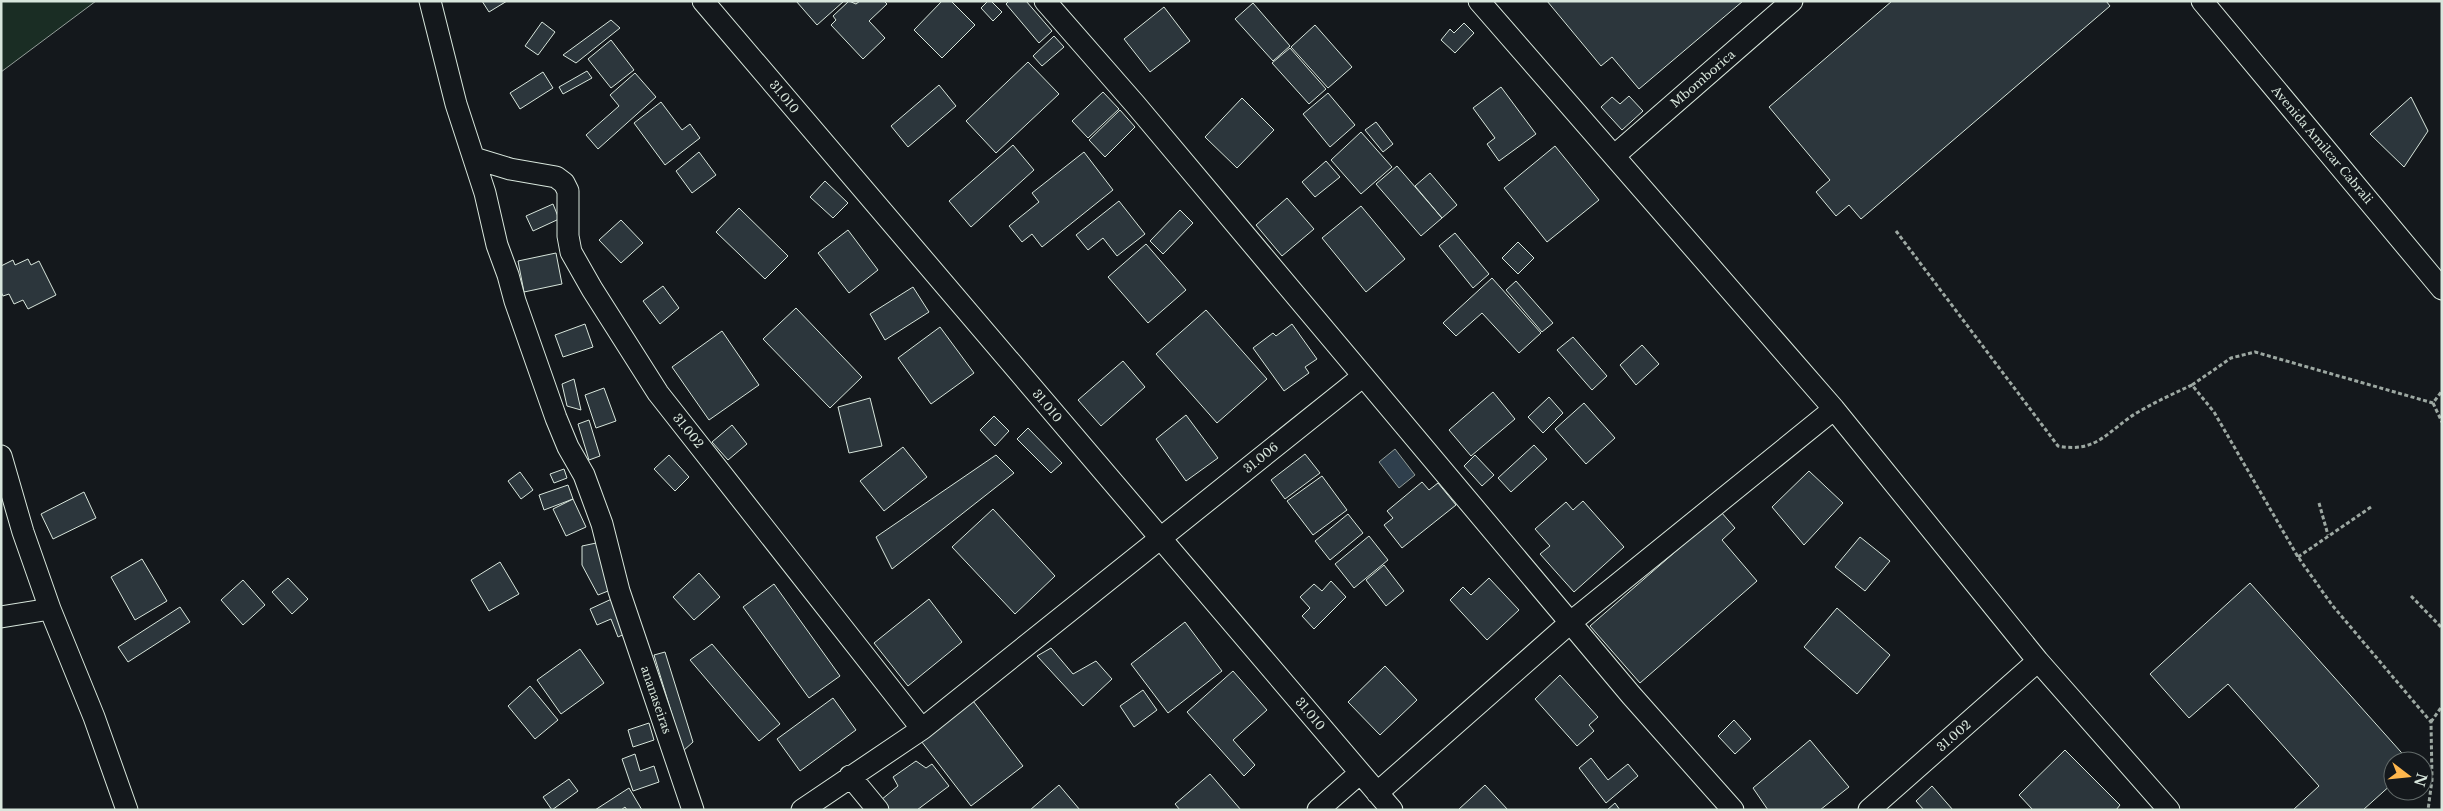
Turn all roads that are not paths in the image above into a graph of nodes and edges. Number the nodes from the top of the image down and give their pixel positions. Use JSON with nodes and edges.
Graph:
{"nodes":[{"id":1,"x":430,"y":1,"type":"edge"},
{"id":2,"x":702,"y":1,"type":"edge"},
{"id":3,"x":1045,"y":1,"type":"edge"},
{"id":4,"x":1479,"y":1,"type":"edge"},
{"id":5,"x":1792,"y":1,"type":"edge"},
{"id":6,"x":2202,"y":1,"type":"edge"},
{"id":7,"x":1614,"y":156,"type":"junction"},
{"id":8,"x":474,"y":158,"type":"junction"},
{"id":9,"x":2442,"y":289,"type":"edge"},
{"id":10,"x":1362,"y":377,"type":"junction"},
{"id":11,"x":1834,"y":409,"type":"junction"},
{"id":12,"x":1,"y":456,"type":"edge"},
{"id":13,"x":1160,"y":539,"type":"junction"},
{"id":14,"x":50,"y":609,"type":"junction"},
{"id":15,"x":1,"y":616,"type":"edge"},
{"id":16,"x":1571,"y":622,"type":"junction"},
{"id":17,"x":2038,"y":661,"type":"junction"},
{"id":18,"x":922,"y":729,"type":"junction"},
{"id":19,"x":1360,"y":773,"type":"junction"},
{"id":20,"x":850,"y":776,"type":"junction"},
{"id":21,"x":1377,"y":793,"type":"junction"},
{"id":22,"x":127,"y":810,"type":"edge"},
{"id":23,"x":693,"y":810,"type":"edge"},
{"id":24,"x":802,"y":810,"type":"edge"},
{"id":25,"x":878,"y":810,"type":"edge"},
{"id":26,"x":1318,"y":810,"type":"edge"},
{"id":27,"x":1392,"y":810,"type":"edge"},
{"id":28,"x":1733,"y":810,"type":"edge"},
{"id":29,"x":1869,"y":810,"type":"edge"},
{"id":30,"x":2169,"y":810,"type":"edge"}],
"edges":[{"from":1,"to":8,"type":"street","name":"ananaseiras"},
{"from":2,"to":13,"type":"street","name":"31.010"},
{"from":3,"to":10,"type":"street"},
{"from":4,"to":7,"type":"street"},
{"from":5,"to":7,"type":"street","name":"Mbomborica"},
{"from":6,"to":9,"type":"street","name":"Avenida Amilcar Cabrali"},
{"from":7,"to":11,"type":"street"},
{"from":8,"to":18,"type":"street","name":"31.002"},
{"from":8,"to":23,"type":"street","name":"ananaseiras"},
{"from":10,"to":13,"type":"street","name":"31.006"},
{"from":10,"to":16,"type":"street"},
{"from":11,"to":16,"type":"street"},
{"from":11,"to":17,"type":"street"},
{"from":12,"to":14,"type":"street"},
{"from":13,"to":18,"type":"street","name":"31.006"},
{"from":13,"to":19,"type":"street","name":"31.010"},
{"from":14,"to":15,"type":"street"},
{"from":14,"to":22,"type":"street"},
{"from":16,"to":21,"type":"street"},
{"from":16,"to":28,"type":"street"},
{"from":17,"to":29,"type":"street","name":"31.002"},
{"from":17,"to":30,"type":"street"},
{"from":18,"to":20,"type":"street","name":"31.006"},
{"from":19,"to":21,"type":"street","name":"31.010"},
{"from":19,"to":26,"type":"street"},
{"from":20,"to":24,"type":"street","name":"31.006"},
{"from":20,"to":25,"type":"street"},
{"from":21,"to":27,"type":"street","name":"31.010"}]}
